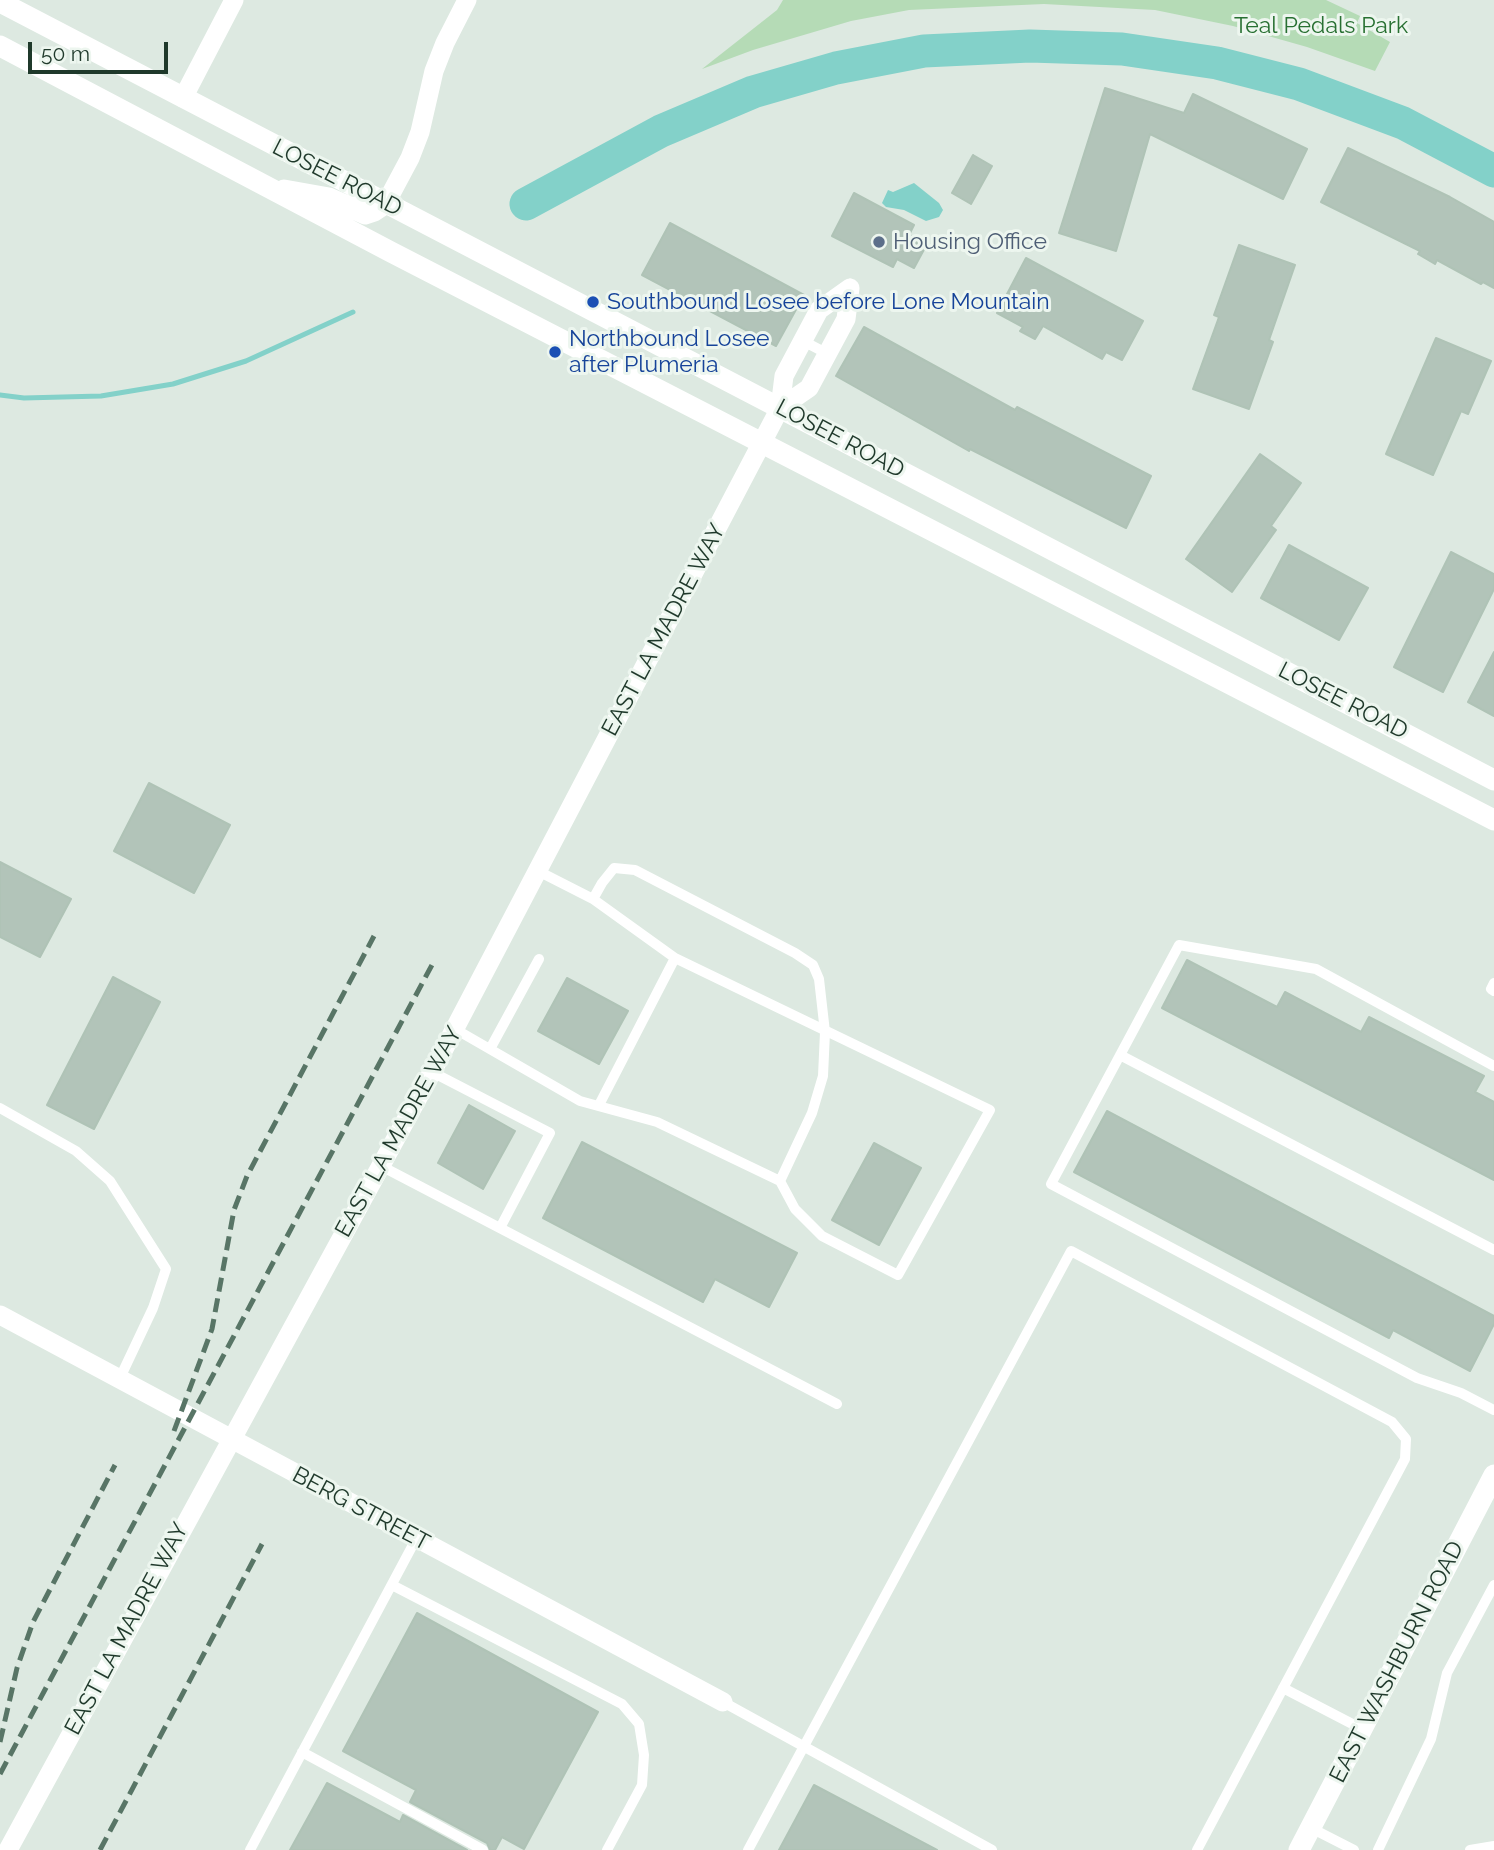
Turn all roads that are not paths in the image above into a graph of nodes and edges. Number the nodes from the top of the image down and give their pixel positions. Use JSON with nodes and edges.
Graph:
{"nodes":[{"id":1,"x":234,"y":0,"type":"edge"},
{"id":2,"x":467,"y":0,"type":"edge"},
{"id":3,"x":0,"y":2,"type":"edge"},
{"id":4,"x":0,"y":46,"type":"edge"},
{"id":5,"x":183,"y":98,"type":"junction"},
{"id":6,"x":265,"y":186,"type":"junction"},
{"id":7,"x":386,"y":203,"type":"junction"},
{"id":8,"x":803,"y":341,"type":"junction"},
{"id":9,"x":828,"y":354,"type":"junction"},
{"id":10,"x":780,"y":408,"type":"junction"},
{"id":11,"x":761,"y":444,"type":"junction"},
{"id":12,"x":1494,"y":780,"type":"edge"},
{"id":13,"x":1494,"y":820,"type":"edge"},
{"id":14,"x":538,"y":871,"type":"junction"},
{"id":15,"x":593,"y":899,"type":"junction"},
{"id":16,"x":675,"y":958,"type":"junction"},
{"id":17,"x":539,"y":959,"type":"dead end"},
{"id":18,"x":1494,"y":983,"type":"edge"},
{"id":19,"x":1494,"y":990,"type":"edge"},
{"id":20,"x":455,"y":1029,"type":"junction"},
{"id":21,"x":825,"y":1032,"type":"junction"},
{"id":22,"x":490,"y":1049,"type":"junction"},
{"id":23,"x":1119,"y":1055,"type":"junction"},
{"id":24,"x":1494,"y":1066,"type":"edge"},
{"id":25,"x":432,"y":1072,"type":"junction"},
{"id":26,"x":599,"y":1105,"type":"junction"},
{"id":27,"x":0,"y":1108,"type":"edge"},
{"id":28,"x":381,"y":1166,"type":"junction"},
{"id":29,"x":780,"y":1181,"type":"junction"},
{"id":30,"x":500,"y":1228,"type":"junction"},
{"id":31,"x":1494,"y":1250,"type":"edge"},
{"id":32,"x":0,"y":1315,"type":"edge"},
{"id":33,"x":119,"y":1380,"type":"junction"},
{"id":34,"x":837,"y":1404,"type":"dead end"},
{"id":35,"x":1494,"y":1410,"type":"edge"},
{"id":36,"x":230,"y":1440,"type":"junction"},
{"id":37,"x":1494,"y":1475,"type":"edge"},
{"id":38,"x":416,"y":1539,"type":"junction"},
{"id":39,"x":392,"y":1585,"type":"junction"},
{"id":40,"x":1494,"y":1585,"type":"edge"},
{"id":41,"x":1283,"y":1688,"type":"junction"},
{"id":42,"x":723,"y":1702,"type":"joint"},
{"id":43,"x":1362,"y":1729,"type":"junction"},
{"id":44,"x":804,"y":1746,"type":"junction"},
{"id":45,"x":302,"y":1752,"type":"junction"},
{"id":46,"x":1311,"y":1828,"type":"junction"},
{"id":47,"x":1494,"y":1846,"type":"edge"},
{"id":48,"x":8,"y":1850,"type":"edge"},
{"id":49,"x":250,"y":1850,"type":"edge"},
{"id":50,"x":483,"y":1850,"type":"edge"},
{"id":51,"x":607,"y":1850,"type":"edge"},
{"id":52,"x":748,"y":1850,"type":"edge"},
{"id":53,"x":992,"y":1850,"type":"edge"},
{"id":54,"x":1197,"y":1850,"type":"edge"},
{"id":55,"x":1299,"y":1850,"type":"edge"},
{"id":56,"x":1354,"y":1850,"type":"edge"},
{"id":57,"x":1378,"y":1850,"type":"edge"},
{"id":58,"x":1470,"y":1850,"type":"edge"}],
"edges":[{"from":1,"to":5,"type":"street"},
{"from":2,"to":7,"type":"street"},
{"from":3,"to":5,"type":"main road","name":"LOSEE ROAD"},
{"from":4,"to":6,"type":"main road","name":"LOSEE ROAD"},
{"from":5,"to":7,"type":"main road","name":"LOSEE ROAD"},
{"from":6,"to":7,"type":"main road"},
{"from":6,"to":11,"type":"main road","name":"LOSEE ROAD"},
{"from":7,"to":10,"type":"main road","name":"LOSEE ROAD"},
{"from":8,"to":9,"type":"lane"},
{"from":8,"to":9,"type":"street","name":"EAST LA MADRE WAY"},
{"from":8,"to":10,"type":"street","name":"EAST LA MADRE WAY"},
{"from":9,"to":10,"type":"street","name":"EAST LA MADRE WAY"},
{"from":10,"to":11,"type":"street","name":"EAST LA MADRE WAY"},
{"from":10,"to":12,"type":"main road","name":"LOSEE ROAD"},
{"from":11,"to":13,"type":"main road","name":"LOSEE ROAD"},
{"from":11,"to":14,"type":"street","name":"EAST LA MADRE WAY"},
{"from":14,"to":15,"type":"lane"},
{"from":14,"to":20,"type":"street","name":"EAST LA MADRE WAY"},
{"from":15,"to":16,"type":"lane"},
{"from":15,"to":21,"type":"lane"},
{"from":16,"to":21,"type":"lane"},
{"from":16,"to":26,"type":"lane"},
{"from":17,"to":22,"type":"lane"},
{"from":18,"to":19,"type":"lane"},
{"from":20,"to":22,"type":"lane"},
{"from":20,"to":25,"type":"street","name":"EAST LA MADRE WAY"},
{"from":21,"to":29,"type":"lane"},
{"from":21,"to":29,"type":"lane"},
{"from":22,"to":26,"type":"lane"},
{"from":23,"to":24,"type":"lane"},
{"from":23,"to":31,"type":"lane"},
{"from":23,"to":35,"type":"lane"},
{"from":25,"to":28,"type":"street","name":"EAST LA MADRE WAY"},
{"from":25,"to":30,"type":"lane"},
{"from":26,"to":29,"type":"lane"},
{"from":27,"to":33,"type":"lane"},
{"from":28,"to":30,"type":"lane"},
{"from":28,"to":36,"type":"street","name":"EAST LA MADRE WAY"},
{"from":30,"to":34,"type":"lane"},
{"from":32,"to":33,"type":"street","name":"BERG STREET"},
{"from":33,"to":36,"type":"street","name":"BERG STREET"},
{"from":36,"to":38,"type":"street","name":"BERG STREET"},
{"from":36,"to":48,"type":"street","name":"EAST LA MADRE WAY"},
{"from":37,"to":43,"type":"main road","name":"EAST WASHBURN ROAD"},
{"from":38,"to":39,"type":"lane"},
{"from":38,"to":42,"type":"street","name":"BERG STREET"},
{"from":39,"to":45,"type":"lane"},
{"from":39,"to":51,"type":"lane"},
{"from":40,"to":57,"type":"lane"},
{"from":41,"to":43,"type":"lane"},
{"from":41,"to":44,"type":"lane"},
{"from":41,"to":54,"type":"lane"},
{"from":42,"to":44,"type":"lane"},
{"from":43,"to":46,"type":"main road","name":"EAST WASHBURN ROAD"},
{"from":44,"to":52,"type":"lane"},
{"from":44,"to":53,"type":"lane"},
{"from":45,"to":49,"type":"lane"},
{"from":45,"to":50,"type":"lane"},
{"from":46,"to":55,"type":"main road","name":"EAST WASHBURN ROAD"},
{"from":46,"to":56,"type":"lane"},
{"from":47,"to":58,"type":"lane"}]}
